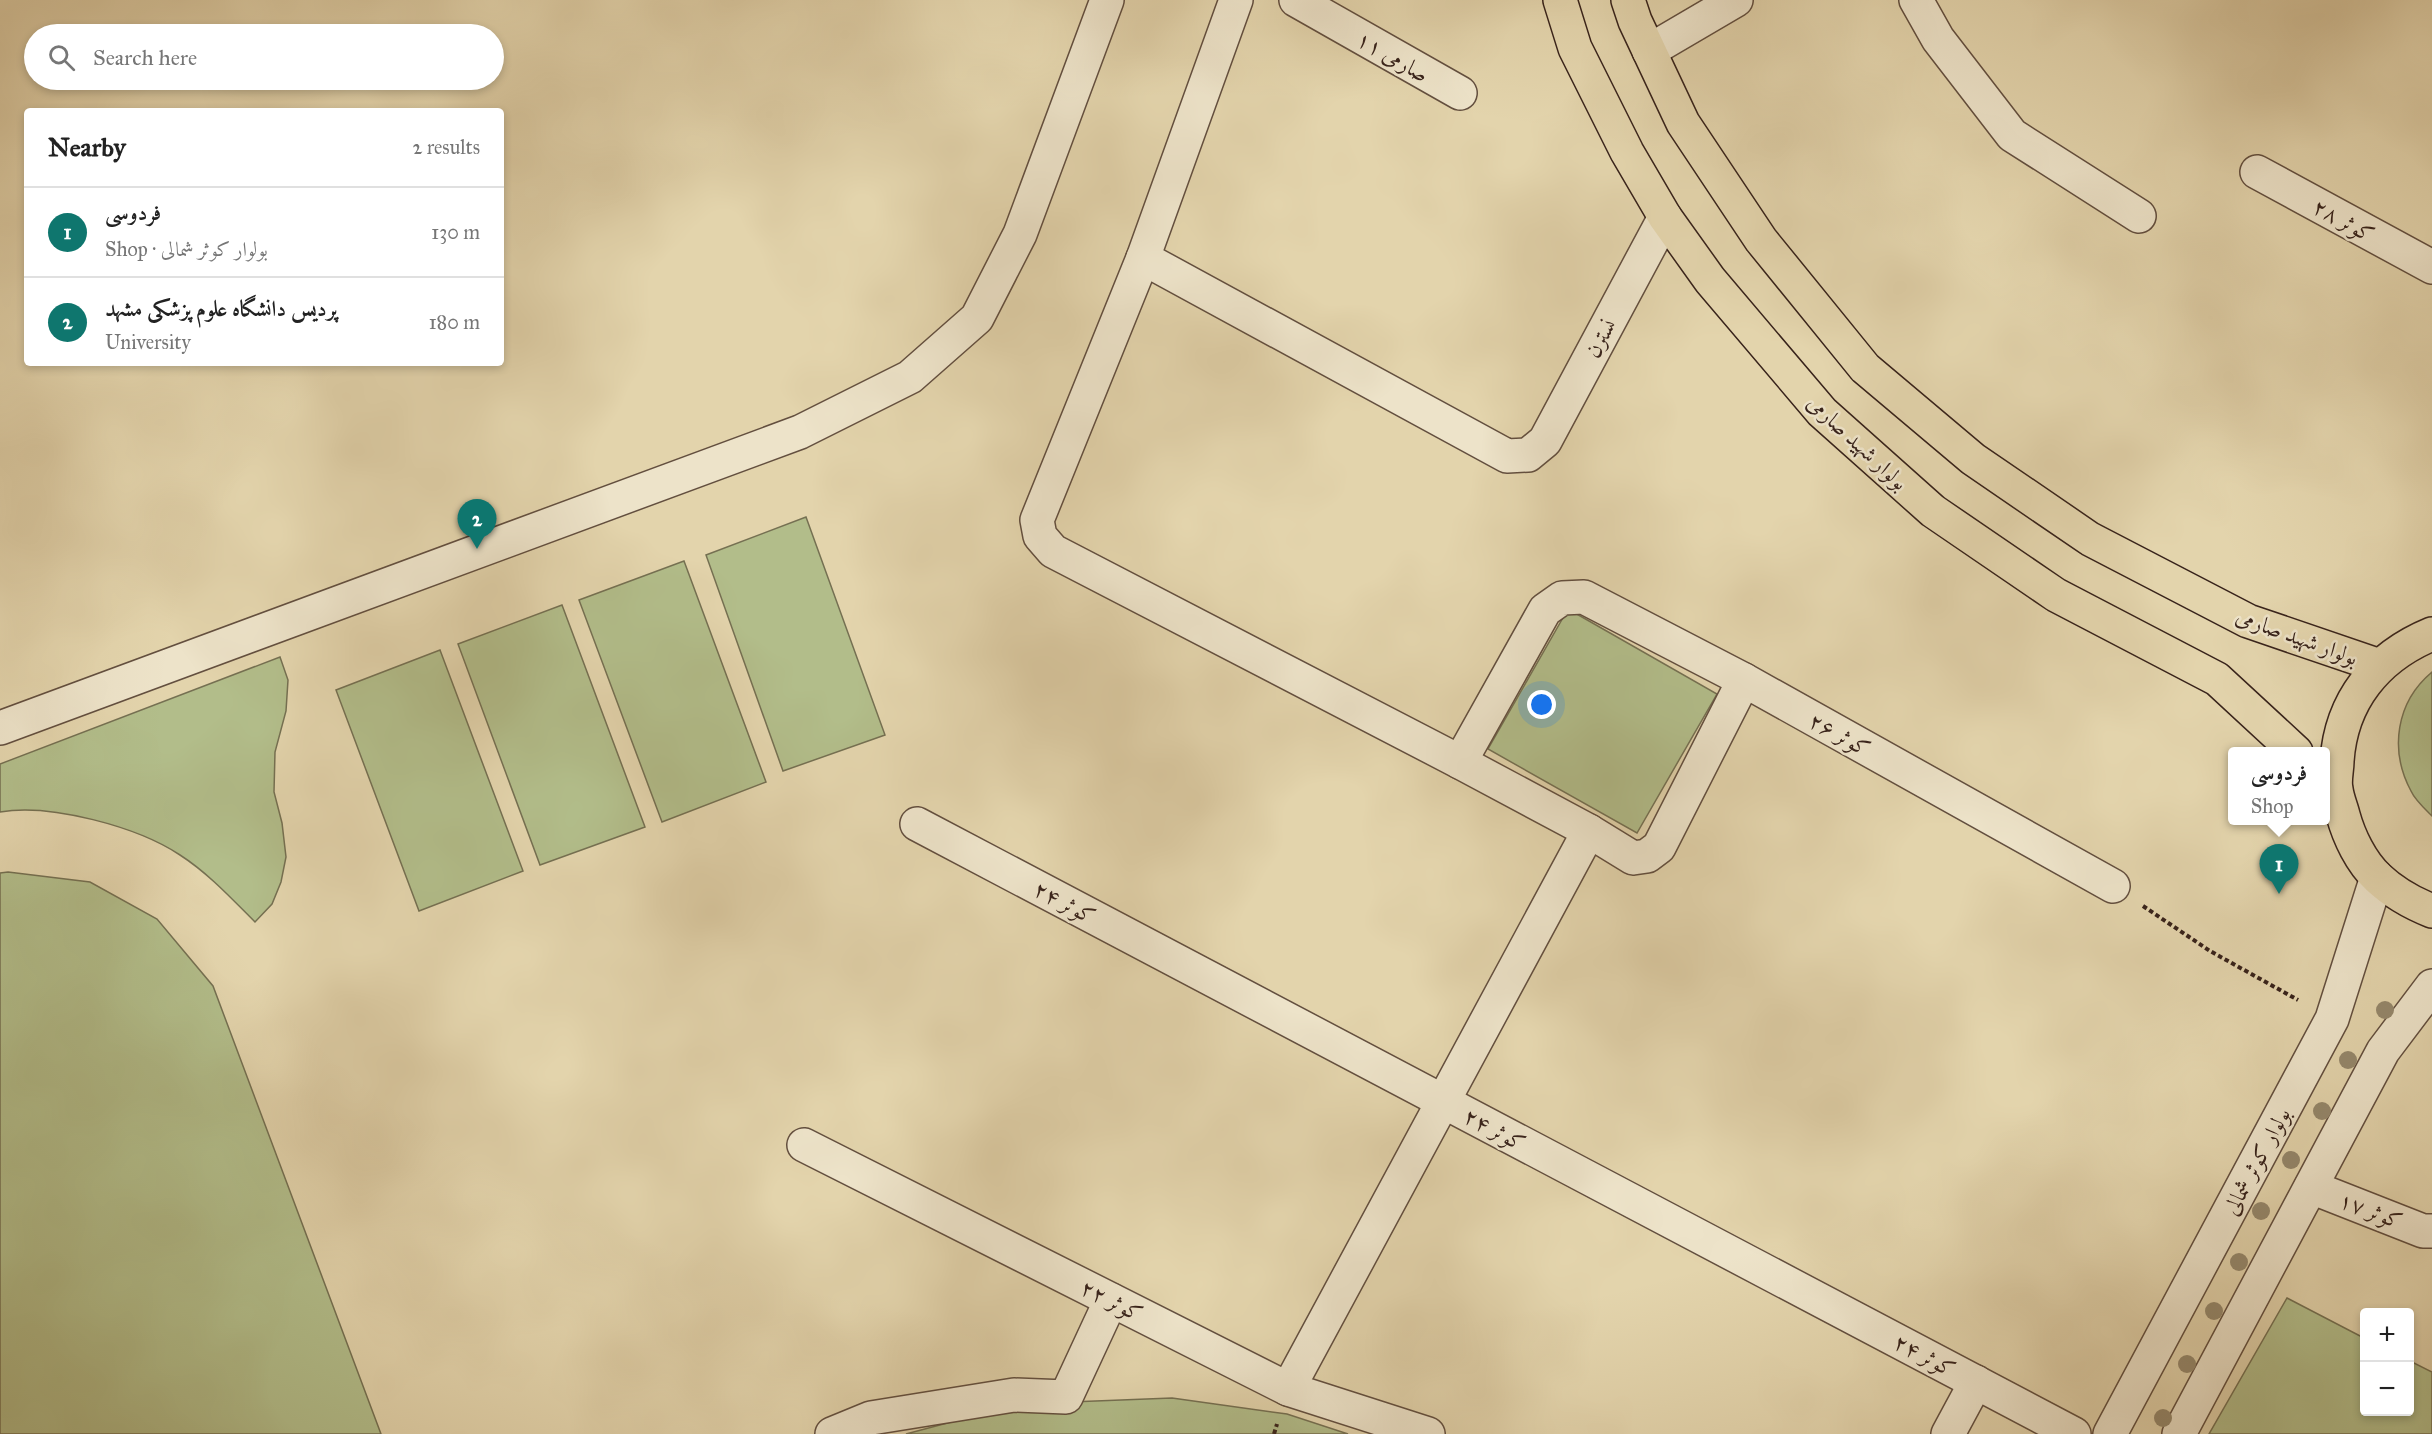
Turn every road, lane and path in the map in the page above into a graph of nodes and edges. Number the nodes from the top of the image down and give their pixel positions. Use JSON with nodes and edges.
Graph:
{"nodes":[{"id":1,"x":1107,"y":0,"type":"edge"},
{"id":2,"x":1236,"y":0,"type":"edge"},
{"id":3,"x":1296,"y":0,"type":"edge"},
{"id":4,"x":1560,"y":0,"type":"edge"},
{"id":5,"x":1628,"y":0,"type":"edge"},
{"id":6,"x":1736,"y":0,"type":"edge"},
{"id":7,"x":1916,"y":0,"type":"edge"},
{"id":8,"x":1649,"y":51,"type":"junction"},
{"id":9,"x":1460,"y":93,"type":"dead end"},
{"id":10,"x":2257,"y":172,"type":"dead end"},
{"id":11,"x":2139,"y":216,"type":"dead end"},
{"id":12,"x":1665,"y":217,"type":"junction"},
{"id":13,"x":1143,"y":258,"type":"junction"},
{"id":14,"x":2432,"y":267,"type":"edge"},
{"id":15,"x":2432,"y":634,"type":"edge"},
{"id":16,"x":2380,"y":666,"type":"junction"},
{"id":17,"x":1744,"y":680,"type":"junction"},
{"id":18,"x":0,"y":728,"type":"edge"},
{"id":19,"x":2291,"y":747,"type":"edge"},
{"id":20,"x":1460,"y":762,"type":"junction"},
{"id":21,"x":2330,"y":783,"type":"edge"},
{"id":22,"x":917,"y":824,"type":"dead end"},
{"id":23,"x":1589,"y":831,"type":"junction"},
{"id":24,"x":2377,"y":877,"type":"junction"},
{"id":25,"x":2113,"y":886,"type":"joint"},
{"id":26,"x":2432,"y":911,"type":"edge"},
{"id":27,"x":2432,"y":986,"type":"edge"},
{"id":28,"x":2332,"y":1019,"type":"junction"},
{"id":29,"x":1443,"y":1101,"type":"junction"},
{"id":30,"x":804,"y":1145,"type":"dead end"},
{"id":31,"x":2311,"y":1187,"type":"junction"},
{"id":32,"x":2432,"y":1231,"type":"edge"},
{"id":33,"x":1111,"y":1300,"type":"junction"},
{"id":34,"x":1976,"y":1382,"type":"junction"},
{"id":35,"x":1288,"y":1389,"type":"junction"},
{"id":36,"x":832,"y":1434,"type":"edge"},
{"id":37,"x":1428,"y":1434,"type":"edge"},
{"id":38,"x":1948,"y":1434,"type":"edge"},
{"id":39,"x":2074,"y":1434,"type":"edge"},
{"id":40,"x":2110,"y":1434,"type":"edge"},
{"id":41,"x":2179,"y":1434,"type":"edge"}],
"edges":[{"from":1,"to":18,"type":"street"},
{"from":2,"to":13,"type":"street"},
{"from":3,"to":9,"type":"street","name":"صارمی ۱۱"},
{"from":4,"to":12,"type":"main road","name":"بولوار شهید صارمی"},
{"from":5,"to":8,"type":"main road","name":"بولوار شهید صارمی"},
{"from":6,"to":8,"type":"street"},
{"from":7,"to":11,"type":"street"},
{"from":8,"to":16,"type":"main road","name":"بولوار شهید صارمی"},
{"from":10,"to":14,"type":"street","name":"کوثر ۲۸"},
{"from":12,"to":13,"type":"street","name":"نسترن"},
{"from":12,"to":19,"type":"main road","name":"بولوار شهید صارمی"},
{"from":13,"to":20,"type":"street"},
{"from":15,"to":16,"type":"main road"},
{"from":16,"to":21,"type":"main road"},
{"from":17,"to":20,"type":"street","name":"کوثر ۲۶"},
{"from":17,"to":23,"type":"street"},
{"from":17,"to":25,"type":"street","name":"کوثر ۲۶"},
{"from":20,"to":23,"type":"street"},
{"from":21,"to":24,"type":"main road"},
{"from":22,"to":29,"type":"street","name":"کوثر ۲۴"},
{"from":23,"to":29,"type":"street"},
{"from":24,"to":26,"type":"main road"},
{"from":24,"to":28,"type":"street","name":"بولوار کوثر شمالی"},
{"from":25,"to":28,"type":"path"},
{"from":27,"to":31,"type":"street"},
{"from":28,"to":40,"type":"street","name":"بولوار کوثر شمالی"},
{"from":29,"to":34,"type":"street","name":"کوثر ۲۴"},
{"from":29,"to":35,"type":"street"},
{"from":30,"to":33,"type":"street","name":"کوثر ۲۲"},
{"from":31,"to":32,"type":"street","name":"کوثر ۱۷"},
{"from":31,"to":41,"type":"street"},
{"from":33,"to":35,"type":"street","name":"کوثر ۲۲"},
{"from":33,"to":36,"type":"street"},
{"from":34,"to":38,"type":"street"},
{"from":34,"to":39,"type":"street","name":"کوثر ۲۴"},
{"from":35,"to":37,"type":"street","name":"کوثر ۲۲"}]}
